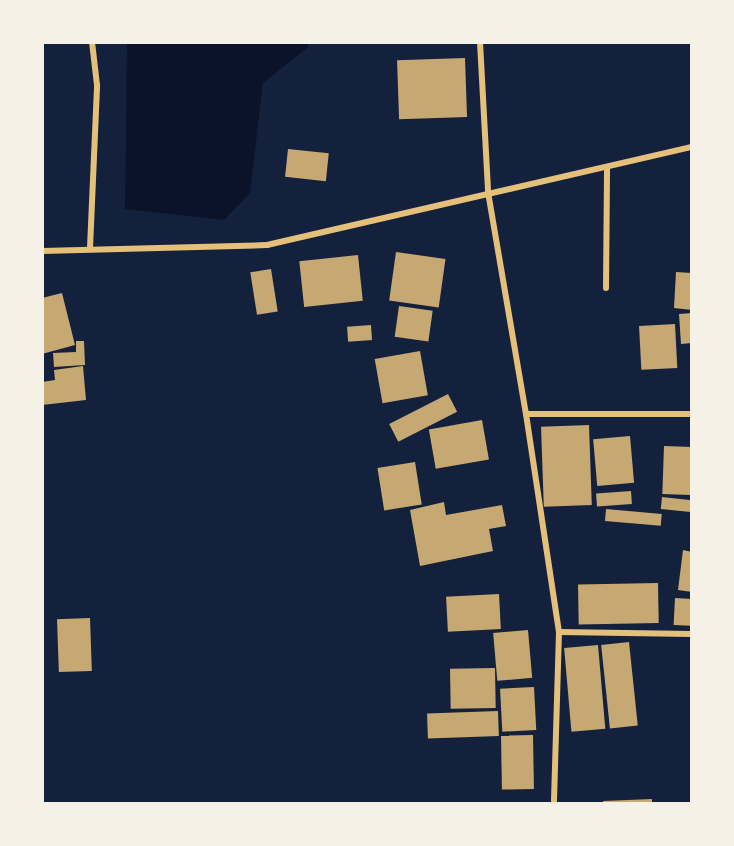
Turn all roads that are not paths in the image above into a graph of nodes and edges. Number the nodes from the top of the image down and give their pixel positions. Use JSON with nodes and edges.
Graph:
{"nodes":[{"id":1,"x":92,"y":42,"type":"edge"},
{"id":2,"x":480,"y":42,"type":"edge"},
{"id":3,"x":692,"y":147,"type":"edge"},
{"id":4,"x":607,"y":168,"type":"junction"},
{"id":5,"x":488,"y":192,"type":"junction"},
{"id":6,"x":90,"y":248,"type":"junction"},
{"id":7,"x":42,"y":251,"type":"edge"},
{"id":8,"x":606,"y":288,"type":"dead end"},
{"id":9,"x":526,"y":414,"type":"junction"},
{"id":10,"x":692,"y":414,"type":"edge"},
{"id":11,"x":559,"y":632,"type":"junction"},
{"id":12,"x":692,"y":634,"type":"edge"},
{"id":13,"x":554,"y":804,"type":"edge"}],
"edges":[{"from":1,"to":6,"type":"street"},
{"from":2,"to":5,"type":"street"},
{"from":3,"to":4,"type":"street"},
{"from":4,"to":5,"type":"street"},
{"from":4,"to":8,"type":"street"},
{"from":5,"to":6,"type":"street"},
{"from":5,"to":9,"type":"street"},
{"from":6,"to":7,"type":"street"},
{"from":9,"to":10,"type":"street"},
{"from":9,"to":11,"type":"street"},
{"from":11,"to":12,"type":"street"},
{"from":11,"to":13,"type":"street"}]}
